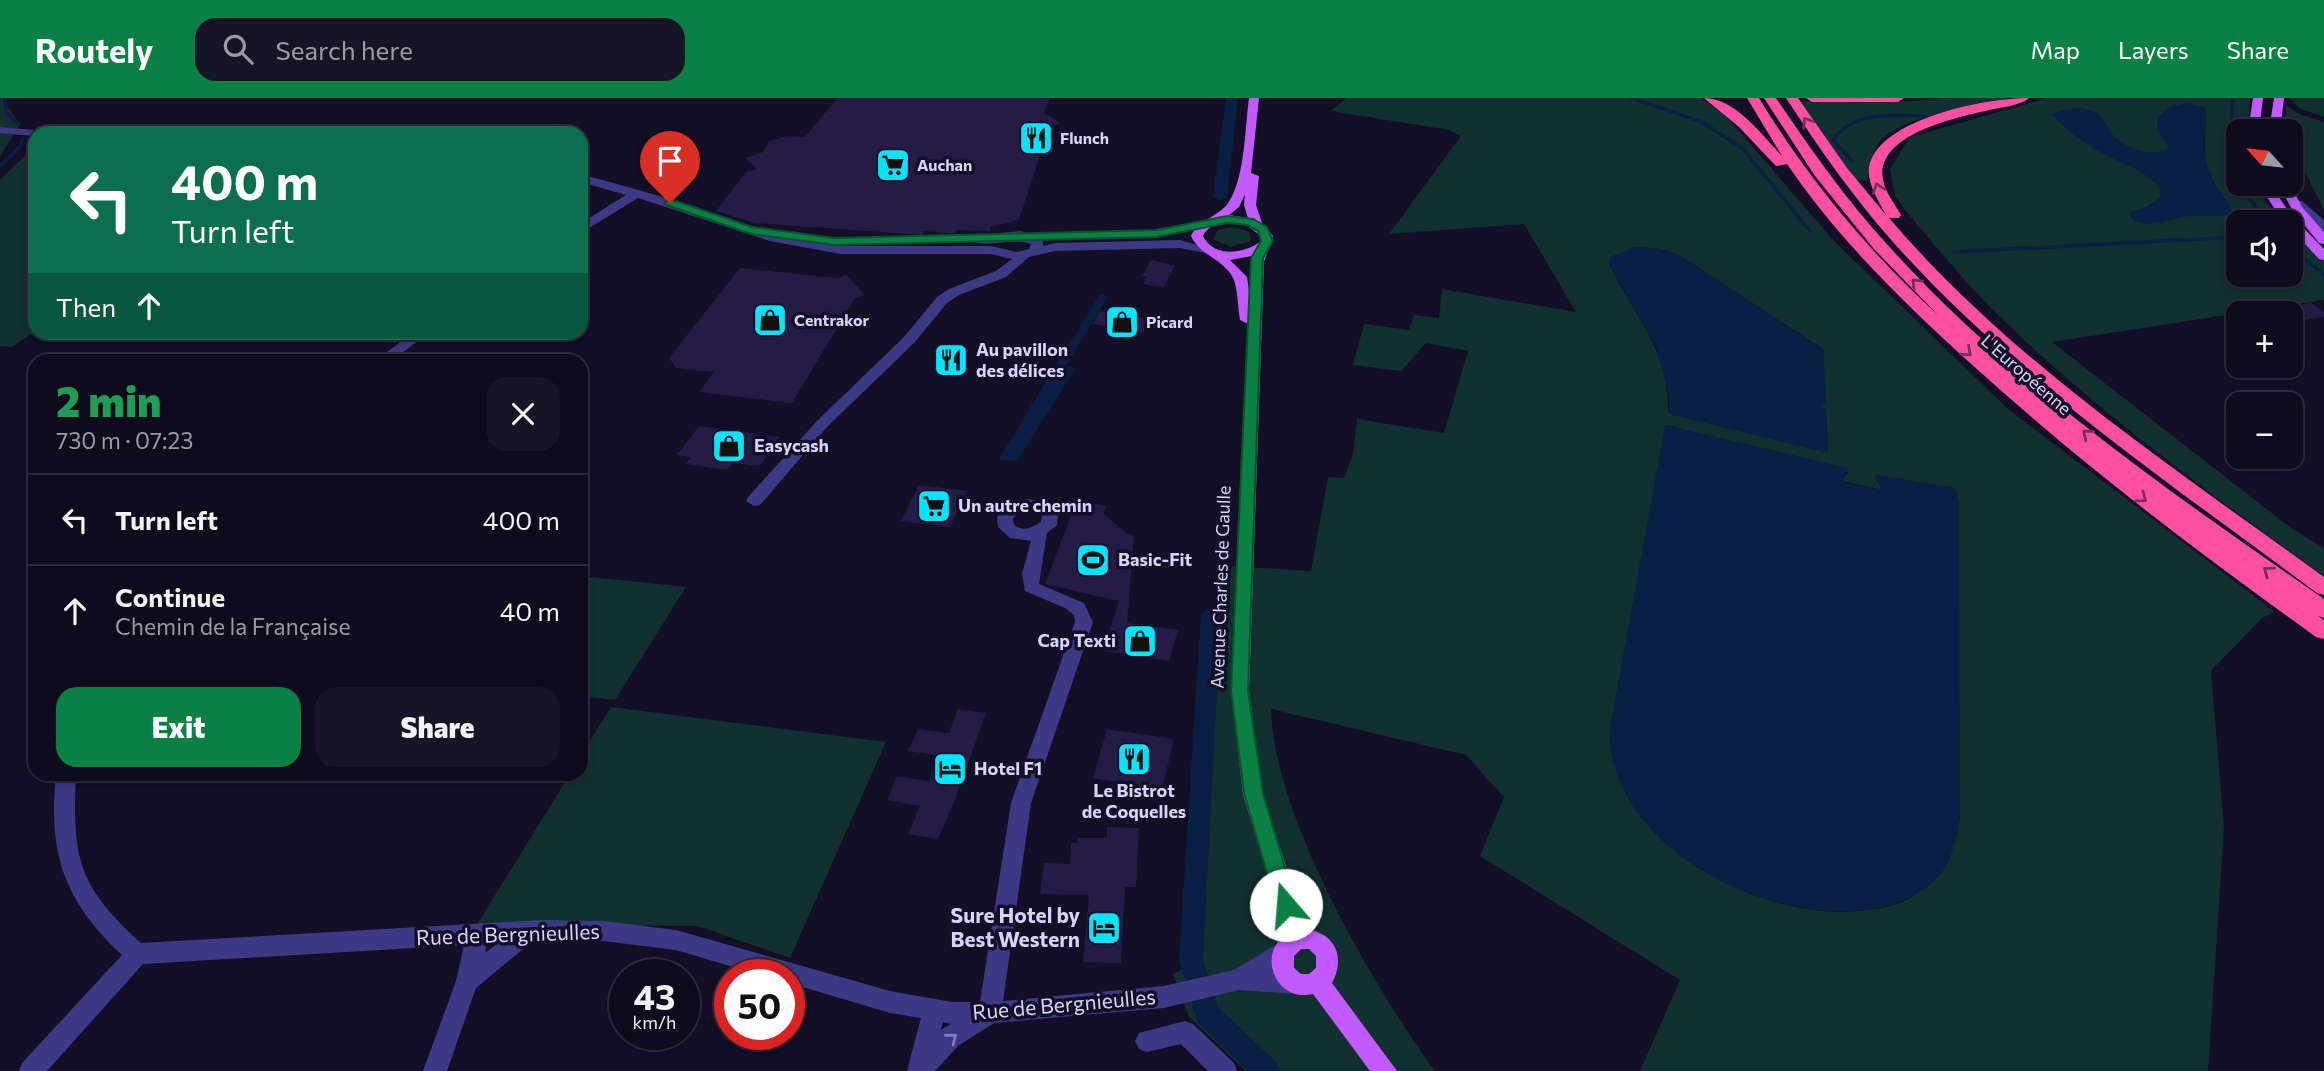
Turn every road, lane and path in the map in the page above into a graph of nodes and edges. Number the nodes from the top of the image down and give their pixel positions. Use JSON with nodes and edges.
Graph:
{"nodes":[{"id":1,"x":1254,"y":98,"type":"edge"},
{"id":2,"x":1710,"y":98,"type":"edge"},
{"id":3,"x":1753,"y":98,"type":"edge"},
{"id":4,"x":1770,"y":98,"type":"edge"},
{"id":5,"x":1792,"y":98,"type":"edge"},
{"id":6,"x":1812,"y":98,"type":"edge"},
{"id":7,"x":1819,"y":98,"type":"edge"},
{"id":8,"x":1898,"y":98,"type":"edge"},
{"id":9,"x":2023,"y":98,"type":"edge"},
{"id":10,"x":2259,"y":98,"type":"edge"},
{"id":11,"x":2279,"y":98,"type":"edge"},
{"id":12,"x":2256,"y":119,"type":"edge"},
{"id":13,"x":2276,"y":119,"type":"edge"},
{"id":14,"x":1253,"y":127,"type":"junction"},
{"id":15,"x":0,"y":130,"type":"edge"},
{"id":16,"x":28,"y":132,"type":"edge"},
{"id":17,"x":588,"y":180,"type":"edge"},
{"id":18,"x":637,"y":193,"type":"junction"},
{"id":19,"x":2272,"y":196,"type":"edge"},
{"id":20,"x":2290,"y":196,"type":"edge"},
{"id":21,"x":2293,"y":196,"type":"edge"},
{"id":22,"x":1211,"y":223,"type":"junction"},
{"id":23,"x":588,"y":224,"type":"edge"},
{"id":24,"x":1256,"y":225,"type":"junction"},
{"id":25,"x":2324,"y":227,"type":"edge"},
{"id":26,"x":751,"y":230,"type":"junction"},
{"id":27,"x":1028,"y":236,"type":"junction"},
{"id":28,"x":1007,"y":237,"type":"junction"},
{"id":29,"x":2324,"y":240,"type":"edge"},
{"id":30,"x":1260,"y":249,"type":"junction"},
{"id":31,"x":1211,"y":251,"type":"junction"},
{"id":32,"x":1002,"y":252,"type":"junction"},
{"id":33,"x":1029,"y":253,"type":"junction"},
{"id":34,"x":2324,"y":256,"type":"edge"},
{"id":35,"x":1883,"y":270,"type":"junction"},
{"id":36,"x":993,"y":278,"type":"junction"},
{"id":37,"x":412,"y":340,"type":"edge"},
{"id":38,"x":392,"y":354,"type":"edge"},
{"id":39,"x":1254,"y":354,"type":"junction"},
{"id":40,"x":2113,"y":429,"type":"junction"},
{"id":41,"x":754,"y":502,"type":"dead end"},
{"id":42,"x":1039,"y":533,"type":"dead end"},
{"id":43,"x":2324,"y":588,"type":"edge"},
{"id":44,"x":2324,"y":610,"type":"edge"},
{"id":45,"x":2324,"y":631,"type":"edge"},
{"id":46,"x":66,"y":781,"type":"edge"},
{"id":47,"x":530,"y":931,"type":"junction"},
{"id":48,"x":478,"y":935,"type":"junction"},
{"id":49,"x":1291,"y":945,"type":"junction"},
{"id":50,"x":137,"y":954,"type":"junction"},
{"id":51,"x":467,"y":981,"type":"junction"},
{"id":52,"x":1230,"y":981,"type":"junction"},
{"id":53,"x":1308,"y":982,"type":"junction"},
{"id":54,"x":934,"y":1011,"type":"junction"},
{"id":55,"x":990,"y":1013,"type":"junction"},
{"id":56,"x":1147,"y":1041,"type":"dead end"},
{"id":57,"x":31,"y":1071,"type":"edge"},
{"id":58,"x":435,"y":1071,"type":"edge"},
{"id":59,"x":919,"y":1071,"type":"edge"},
{"id":60,"x":1225,"y":1071,"type":"edge"},
{"id":61,"x":1385,"y":1071,"type":"edge"}],
"edges":[{"from":1,"to":14,"type":"main road"},
{"from":2,"to":35,"type":"highway"},
{"from":3,"to":35,"type":"highway","name":"L'Européenne"},
{"from":44,"to":4,"type":"highway","name":"L'Européenne","one_way":true},
{"from":40,"to":5,"type":"highway","one_way":true},
{"from":6,"to":7,"type":"highway"},
{"from":7,"to":8,"type":"highway"},
{"from":40,"to":9,"type":"highway","one_way":true},
{"from":10,"to":12,"type":"main road"},
{"from":11,"to":13,"type":"main road"},
{"from":14,"to":22,"type":"main road"},
{"from":14,"to":24,"type":"main road"},
{"from":15,"to":16,"type":"street"},
{"from":17,"to":18,"type":"street"},
{"from":18,"to":23,"type":"street"},
{"from":18,"to":26,"type":"street"},
{"from":19,"to":34,"type":"main road"},
{"from":20,"to":29,"type":"main road"},
{"from":21,"to":25,"type":"street"},
{"from":22,"to":24,"type":"main road"},
{"from":22,"to":27,"type":"street"},
{"from":22,"to":31,"type":"main road"},
{"from":24,"to":30,"type":"main road","name":"Avenue Charles de Gaulle"},
{"from":26,"to":28,"type":"street"},
{"from":26,"to":32,"type":"street"},
{"from":27,"to":28,"type":"street"},
{"from":27,"to":33,"type":"street"},
{"from":28,"to":32,"type":"street"},
{"from":30,"to":31,"type":"main road"},
{"from":30,"to":39,"type":"main road","name":"Avenue Charles de Gaulle"},
{"from":31,"to":33,"type":"street"},
{"from":31,"to":39,"type":"main road","name":"Avenue Charles de Gaulle"},
{"from":32,"to":33,"type":"street"},
{"from":32,"to":36,"type":"street"},
{"from":33,"to":36,"type":"street"},
{"from":35,"to":45,"type":"highway","name":"L'Européenne","one_way":true},
{"from":36,"to":41,"type":"street"},
{"from":37,"to":38,"type":"street"},
{"from":39,"to":49,"type":"main road","name":"Avenue Charles de Gaulle"},
{"from":40,"to":43,"type":"highway"},
{"from":42,"to":55,"type":"street"},
{"from":46,"to":50,"type":"street"},
{"from":47,"to":48,"type":"street","name":"Rue de Bergnieulles"},
{"from":47,"to":51,"type":"street"},
{"from":47,"to":54,"type":"street","name":"Rue de Bergnieulles"},
{"from":48,"to":50,"type":"street","name":"Rue de Bergnieulles"},
{"from":48,"to":51,"type":"street"},
{"from":49,"to":52,"type":"street","name":"Rue de Bergnieulles"},
{"from":49,"to":53,"type":"main road","name":"Avenue Charles de Gaulle"},
{"from":49,"to":53,"type":"main road"},
{"from":50,"to":57,"type":"street"},
{"from":51,"to":58,"type":"street"},
{"from":52,"to":53,"type":"street","name":"Rue de Bergnieulles"},
{"from":52,"to":55,"type":"street","name":"Rue de Bergnieulles"},
{"from":53,"to":61,"type":"main road","name":"Avenue Charles de Gaulle"},
{"from":54,"to":55,"type":"street","name":"Rue de Bergnieulles"},
{"from":54,"to":59,"type":"street"},
{"from":59,"to":55,"type":"street","one_way":true},
{"from":56,"to":60,"type":"street"}]}
